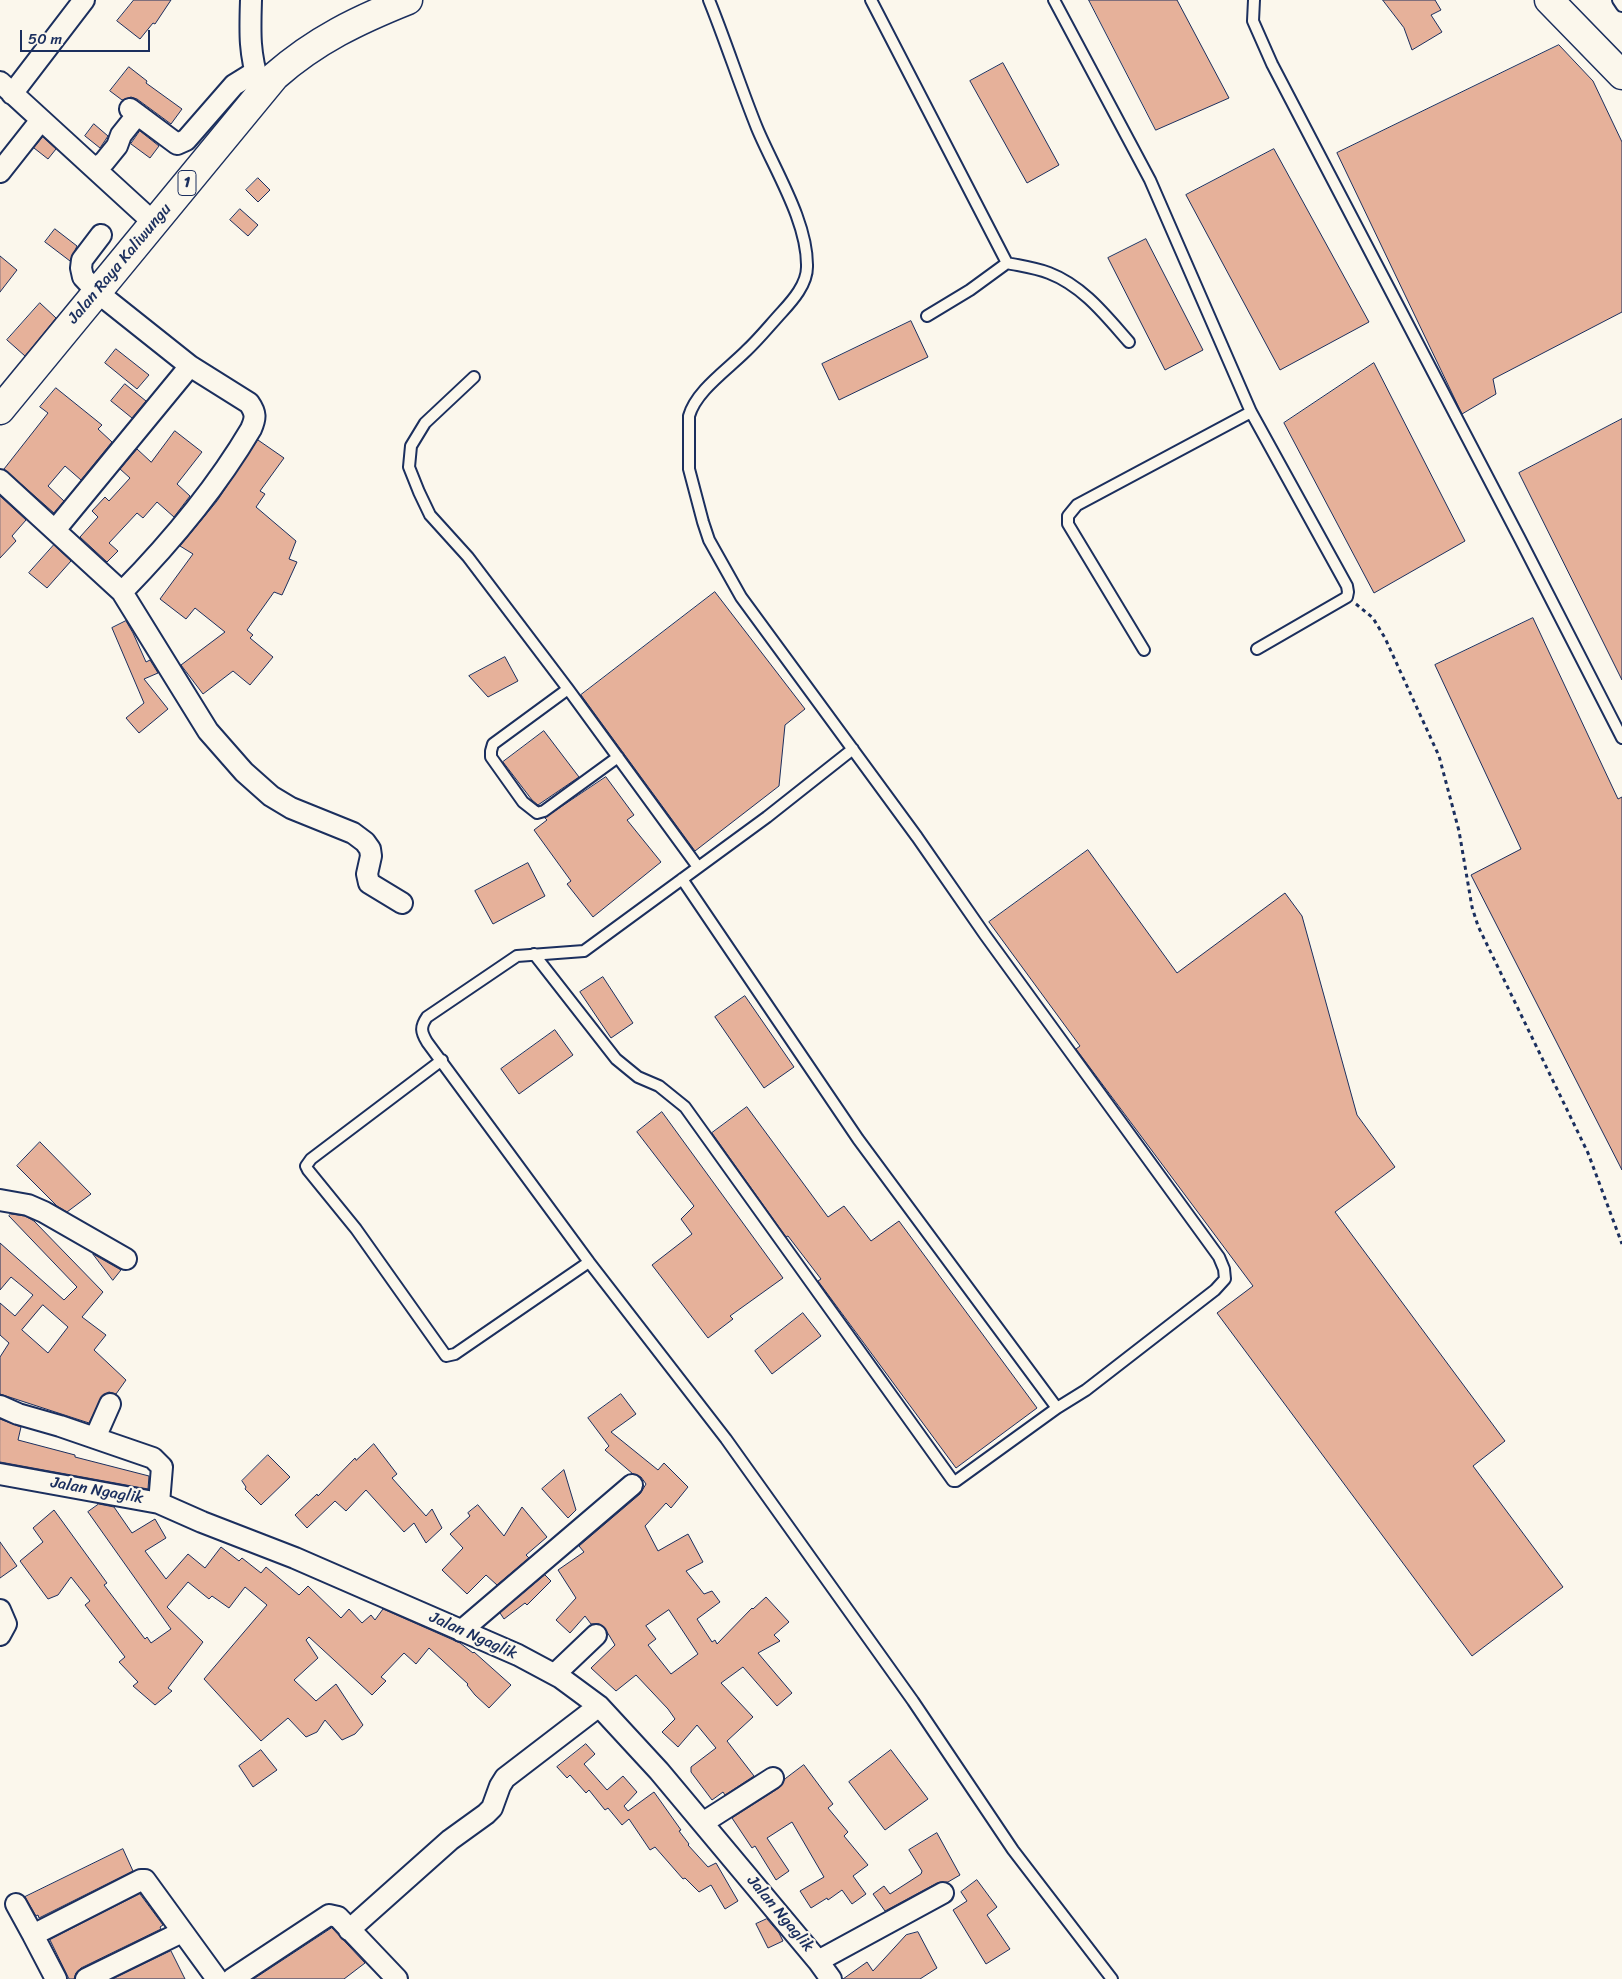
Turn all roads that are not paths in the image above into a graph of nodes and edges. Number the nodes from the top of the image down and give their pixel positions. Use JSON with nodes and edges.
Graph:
{"nodes":[{"id":1,"x":84,"y":0,"type":"edge"},
{"id":2,"x":251,"y":0,"type":"edge"},
{"id":3,"x":408,"y":0,"type":"edge"},
{"id":4,"x":709,"y":0,"type":"edge"},
{"id":5,"x":1054,"y":0,"type":"edge"},
{"id":6,"x":1254,"y":0,"type":"edge"},
{"id":7,"x":1549,"y":0,"type":"edge"},
{"id":8,"x":1618,"y":0,"type":"edge"},
{"id":9,"x":874,"y":1,"type":"edge"},
{"id":10,"x":1622,"y":6,"type":"edge"},
{"id":11,"x":1622,"y":75,"type":"edge"},
{"id":12,"x":258,"y":81,"type":"junction"},
{"id":13,"x":6,"y":88,"type":"edge"},
{"id":14,"x":41,"y":120,"type":"junction"},
{"id":15,"x":95,"y":169,"type":"junction"},
{"id":16,"x":0,"y":172,"type":"edge"},
{"id":17,"x":154,"y":223,"type":"junction"},
{"id":18,"x":102,"y":235,"type":"dead end"},
{"id":19,"x":1007,"y":263,"type":"junction"},
{"id":20,"x":97,"y":292,"type":"junction"},
{"id":21,"x":927,"y":316,"type":"dead end"},
{"id":22,"x":1129,"y":342,"type":"dead end"},
{"id":23,"x":190,"y":366,"type":"junction"},
{"id":24,"x":474,"y":378,"type":"dead end"},
{"id":25,"x":0,"y":410,"type":"edge"},
{"id":26,"x":1251,"y":412,"type":"junction"},
{"id":27,"x":0,"y":480,"type":"edge"},
{"id":28,"x":55,"y":530,"type":"junction"},
{"id":29,"x":122,"y":592,"type":"junction"},
{"id":30,"x":1257,"y":649,"type":"dead end"},
{"id":31,"x":1144,"y":650,"type":"dead end"},
{"id":32,"x":568,"y":690,"type":"junction"},
{"id":33,"x":1622,"y":738,"type":"edge"},
{"id":34,"x":853,"y":749,"type":"junction"},
{"id":35,"x":618,"y":757,"type":"junction"},
{"id":36,"x":698,"y":867,"type":"junction"},
{"id":37,"x":682,"y":879,"type":"junction"},
{"id":38,"x":402,"y":903,"type":"dead end"},
{"id":39,"x":534,"y":954,"type":"junction"},
{"id":40,"x":442,"y":1060,"type":"junction"},
{"id":41,"x":4,"y":1206,"type":"edge"},
{"id":42,"x":126,"y":1259,"type":"dead end"},
{"id":43,"x":589,"y":1262,"type":"junction"},
{"id":44,"x":110,"y":1404,"type":"dead end"},
{"id":45,"x":0,"y":1406,"type":"edge"},
{"id":46,"x":1057,"y":1408,"type":"junction"},
{"id":47,"x":95,"y":1438,"type":"junction"},
{"id":48,"x":0,"y":1474,"type":"edge"},
{"id":49,"x":632,"y":1485,"type":"dead end"},
{"id":50,"x":159,"y":1503,"type":"junction"},
{"id":51,"x":0,"y":1610,"type":"edge"},
{"id":52,"x":461,"y":1631,"type":"junction"},
{"id":53,"x":0,"y":1635,"type":"edge"},
{"id":54,"x":596,"y":1635,"type":"dead end"},
{"id":55,"x":555,"y":1674,"type":"junction"},
{"id":56,"x":599,"y":1706,"type":"junction"},
{"id":57,"x":774,"y":1778,"type":"dead end"},
{"id":58,"x":704,"y":1822,"type":"junction"},
{"id":59,"x":942,"y":1893,"type":"dead end"},
{"id":60,"x":16,"y":1904,"type":"dead end"},
{"id":61,"x":349,"y":1930,"type":"junction"},
{"id":62,"x":182,"y":1932,"type":"junction"},
{"id":63,"x":33,"y":1936,"type":"junction"},
{"id":64,"x":818,"y":1961,"type":"junction"},
{"id":65,"x":56,"y":1979,"type":"edge"},
{"id":66,"x":86,"y":1979,"type":"edge"},
{"id":67,"x":217,"y":1979,"type":"edge"},
{"id":68,"x":232,"y":1979,"type":"edge"},
{"id":69,"x":395,"y":1979,"type":"edge"},
{"id":70,"x":832,"y":1979,"type":"edge"},
{"id":71,"x":1112,"y":1979,"type":"edge"}],
"edges":[{"from":1,"to":13,"type":"street"},
{"from":2,"to":12,"type":"street"},
{"from":3,"to":12,"type":"main road","name":"Jalan Raya Kaliwungu","number":"1"},
{"from":4,"to":34,"type":"lane"},
{"from":5,"to":26,"type":"lane"},
{"from":6,"to":33,"type":"lane"},
{"from":7,"to":11,"type":"main road"},
{"from":8,"to":10,"type":"lane"},
{"from":9,"to":19,"type":"lane"},
{"from":12,"to":15,"type":"street"},
{"from":12,"to":17,"type":"main road","name":"Jalan Raya Kaliwungu","number":"1"},
{"from":13,"to":14,"type":"street"},
{"from":14,"to":15,"type":"street"},
{"from":14,"to":16,"type":"street"},
{"from":15,"to":17,"type":"street"},
{"from":17,"to":20,"type":"main road","name":"Jalan Raya Kaliwungu","number":"1"},
{"from":18,"to":20,"type":"street"},
{"from":19,"to":21,"type":"lane"},
{"from":19,"to":22,"type":"lane"},
{"from":20,"to":23,"type":"street"},
{"from":20,"to":25,"type":"main road","name":"Jalan Raya Kaliwungu","number":"1"},
{"from":23,"to":28,"type":"street"},
{"from":23,"to":29,"type":"street"},
{"from":24,"to":32,"type":"lane"},
{"from":26,"to":30,"type":"lane"},
{"from":26,"to":31,"type":"lane"},
{"from":27,"to":28,"type":"street"},
{"from":28,"to":29,"type":"street"},
{"from":29,"to":38,"type":"street"},
{"from":32,"to":35,"type":"lane"},
{"from":32,"to":35,"type":"lane"},
{"from":34,"to":36,"type":"lane"},
{"from":34,"to":46,"type":"lane"},
{"from":35,"to":36,"type":"lane"},
{"from":36,"to":37,"type":"lane"},
{"from":37,"to":39,"type":"lane"},
{"from":37,"to":46,"type":"lane"},
{"from":39,"to":40,"type":"lane"},
{"from":39,"to":46,"type":"lane"},
{"from":40,"to":43,"type":"lane"},
{"from":40,"to":43,"type":"lane"},
{"from":41,"to":42,"type":"street"},
{"from":43,"to":71,"type":"lane"},
{"from":44,"to":47,"type":"street"},
{"from":45,"to":47,"type":"street"},
{"from":47,"to":50,"type":"street"},
{"from":48,"to":50,"type":"street","name":"Jalan Ngaglik"},
{"from":49,"to":52,"type":"street"},
{"from":50,"to":52,"type":"street","name":"Jalan Ngaglik"},
{"from":51,"to":53,"type":"street"},
{"from":52,"to":55,"type":"street","name":"Jalan Ngaglik"},
{"from":54,"to":55,"type":"street"},
{"from":55,"to":56,"type":"street","name":"Jalan Ngaglik"},
{"from":56,"to":58,"type":"street","name":"Jalan Ngaglik"},
{"from":56,"to":61,"type":"street"},
{"from":57,"to":58,"type":"street"},
{"from":58,"to":64,"type":"street","name":"Jalan Ngaglik"},
{"from":59,"to":64,"type":"street"},
{"from":60,"to":63,"type":"street"},
{"from":61,"to":68,"type":"street"},
{"from":61,"to":69,"type":"street"},
{"from":62,"to":63,"type":"street"},
{"from":62,"to":66,"type":"street"},
{"from":62,"to":67,"type":"street"},
{"from":63,"to":65,"type":"street"},
{"from":64,"to":70,"type":"street","name":"Jalan Ngaglik"}]}
